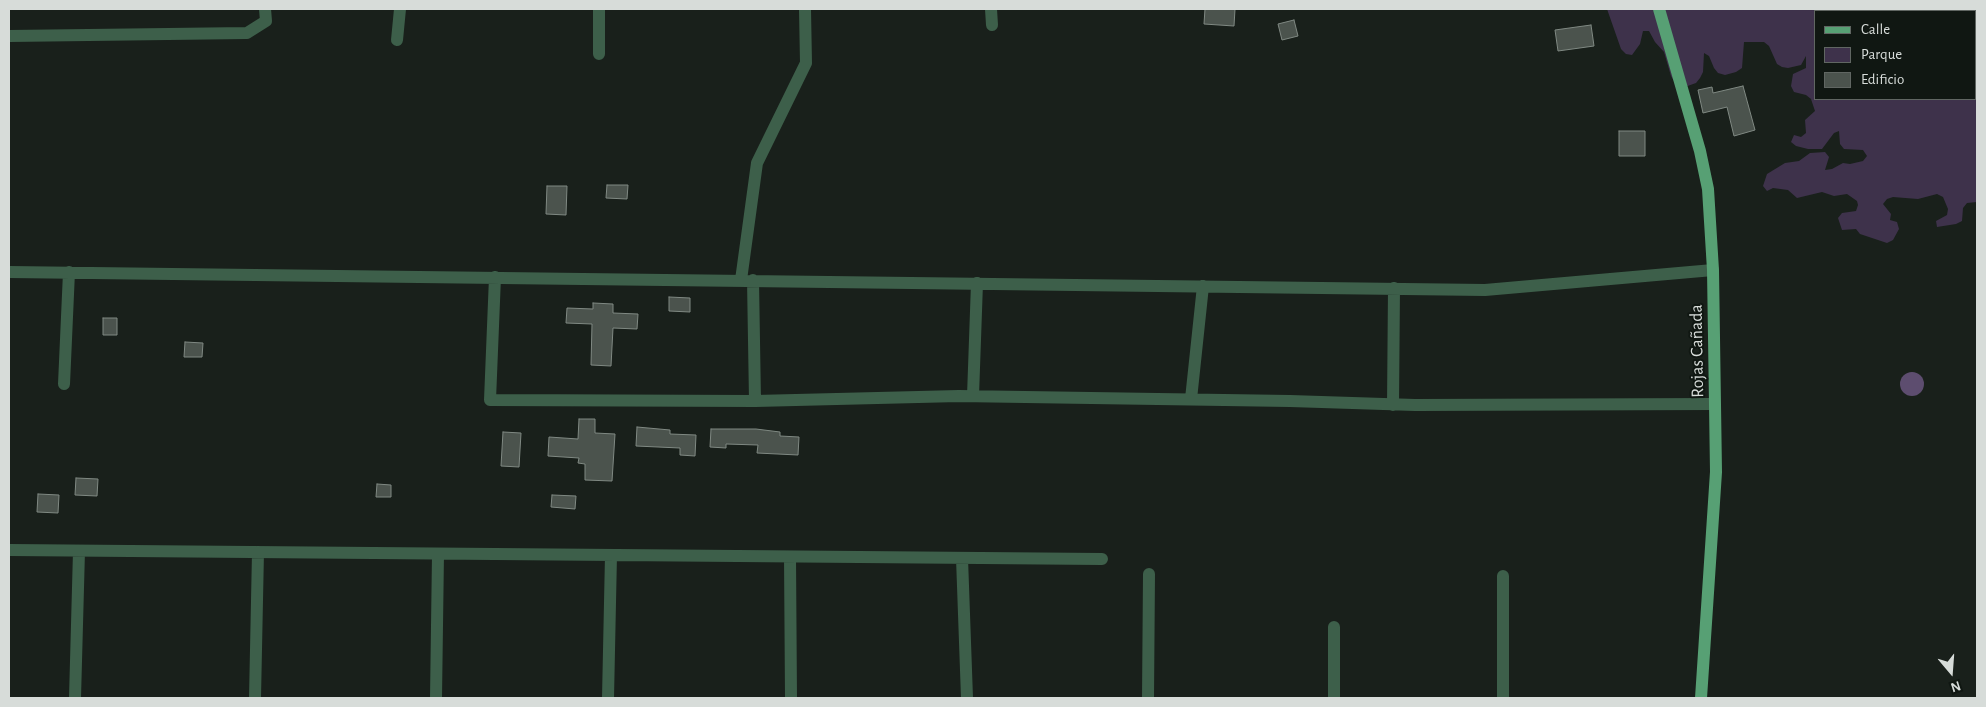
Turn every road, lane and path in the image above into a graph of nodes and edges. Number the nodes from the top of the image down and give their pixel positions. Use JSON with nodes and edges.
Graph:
{"nodes":[{"id":1,"x":265,"y":9,"type":"edge"},
{"id":2,"x":400,"y":9,"type":"edge"},
{"id":3,"x":599,"y":9,"type":"edge"},
{"id":4,"x":805,"y":9,"type":"edge"},
{"id":5,"x":991,"y":9,"type":"edge"},
{"id":6,"x":1659,"y":9,"type":"edge"},
{"id":7,"x":992,"y":25,"type":"dead end"},
{"id":8,"x":9,"y":36,"type":"edge"},
{"id":9,"x":397,"y":40,"type":"dead end"},
{"id":10,"x":599,"y":54,"type":"dead end"},
{"id":11,"x":1713,"y":270,"type":"junction"},
{"id":12,"x":9,"y":272,"type":"edge"},
{"id":13,"x":69,"y":272,"type":"junction"},
{"id":14,"x":495,"y":278,"type":"junction"},
{"id":15,"x":747,"y":280,"type":"junction"},
{"id":16,"x":977,"y":283,"type":"junction"},
{"id":17,"x":1203,"y":286,"type":"junction"},
{"id":18,"x":1394,"y":288,"type":"junction"},
{"id":19,"x":64,"y":384,"type":"dead end"},
{"id":20,"x":974,"y":396,"type":"junction"},
{"id":21,"x":1191,"y":400,"type":"junction"},
{"id":22,"x":755,"y":402,"type":"junction"},
{"id":23,"x":1715,"y":404,"type":"junction"},
{"id":24,"x":1393,"y":405,"type":"junction"},
{"id":25,"x":9,"y":550,"type":"edge"},
{"id":26,"x":79,"y":551,"type":"junction"},
{"id":27,"x":258,"y":552,"type":"junction"},
{"id":28,"x":438,"y":554,"type":"junction"},
{"id":29,"x":612,"y":555,"type":"junction"},
{"id":30,"x":790,"y":557,"type":"junction"},
{"id":31,"x":962,"y":558,"type":"junction"},
{"id":32,"x":1102,"y":559,"type":"dead end"},
{"id":33,"x":1149,"y":574,"type":"dead end"},
{"id":34,"x":1503,"y":576,"type":"dead end"},
{"id":35,"x":1334,"y":627,"type":"dead end"},
{"id":36,"x":76,"y":698,"type":"edge"},
{"id":37,"x":255,"y":698,"type":"edge"},
{"id":38,"x":436,"y":698,"type":"edge"},
{"id":39,"x":608,"y":698,"type":"edge"},
{"id":40,"x":791,"y":698,"type":"edge"},
{"id":41,"x":967,"y":698,"type":"edge"},
{"id":42,"x":1148,"y":698,"type":"edge"},
{"id":43,"x":1334,"y":698,"type":"edge"},
{"id":44,"x":1503,"y":698,"type":"edge"},
{"id":45,"x":1702,"y":698,"type":"edge"}],
"edges":[{"from":1,"to":8,"type":"street"},
{"from":2,"to":9,"type":"street"},
{"from":3,"to":10,"type":"street"},
{"from":4,"to":15,"type":"street"},
{"from":5,"to":7,"type":"street"},
{"from":6,"to":11,"type":"main road","name":"Rojas Cañada"},
{"from":11,"to":18,"type":"street"},
{"from":11,"to":23,"type":"main road","name":"Rojas Cañada"},
{"from":12,"to":13,"type":"street"},
{"from":13,"to":14,"type":"street"},
{"from":13,"to":19,"type":"street"},
{"from":14,"to":15,"type":"street"},
{"from":14,"to":22,"type":"street"},
{"from":15,"to":16,"type":"street"},
{"from":15,"to":22,"type":"street"},
{"from":16,"to":17,"type":"street"},
{"from":16,"to":20,"type":"street"},
{"from":17,"to":18,"type":"street"},
{"from":17,"to":21,"type":"street"},
{"from":18,"to":24,"type":"street"},
{"from":20,"to":21,"type":"street"},
{"from":20,"to":22,"type":"street"},
{"from":21,"to":24,"type":"street"},
{"from":23,"to":24,"type":"street"},
{"from":23,"to":45,"type":"main road","name":"Rojas Cañada"},
{"from":25,"to":26,"type":"street"},
{"from":26,"to":27,"type":"street"},
{"from":26,"to":36,"type":"street"},
{"from":27,"to":28,"type":"street"},
{"from":27,"to":37,"type":"street"},
{"from":28,"to":29,"type":"street"},
{"from":28,"to":38,"type":"street"},
{"from":29,"to":30,"type":"street"},
{"from":29,"to":39,"type":"street"},
{"from":30,"to":31,"type":"street"},
{"from":30,"to":40,"type":"street"},
{"from":31,"to":32,"type":"street"},
{"from":31,"to":41,"type":"street"},
{"from":33,"to":42,"type":"street"},
{"from":34,"to":44,"type":"street"},
{"from":35,"to":43,"type":"street"}]}
